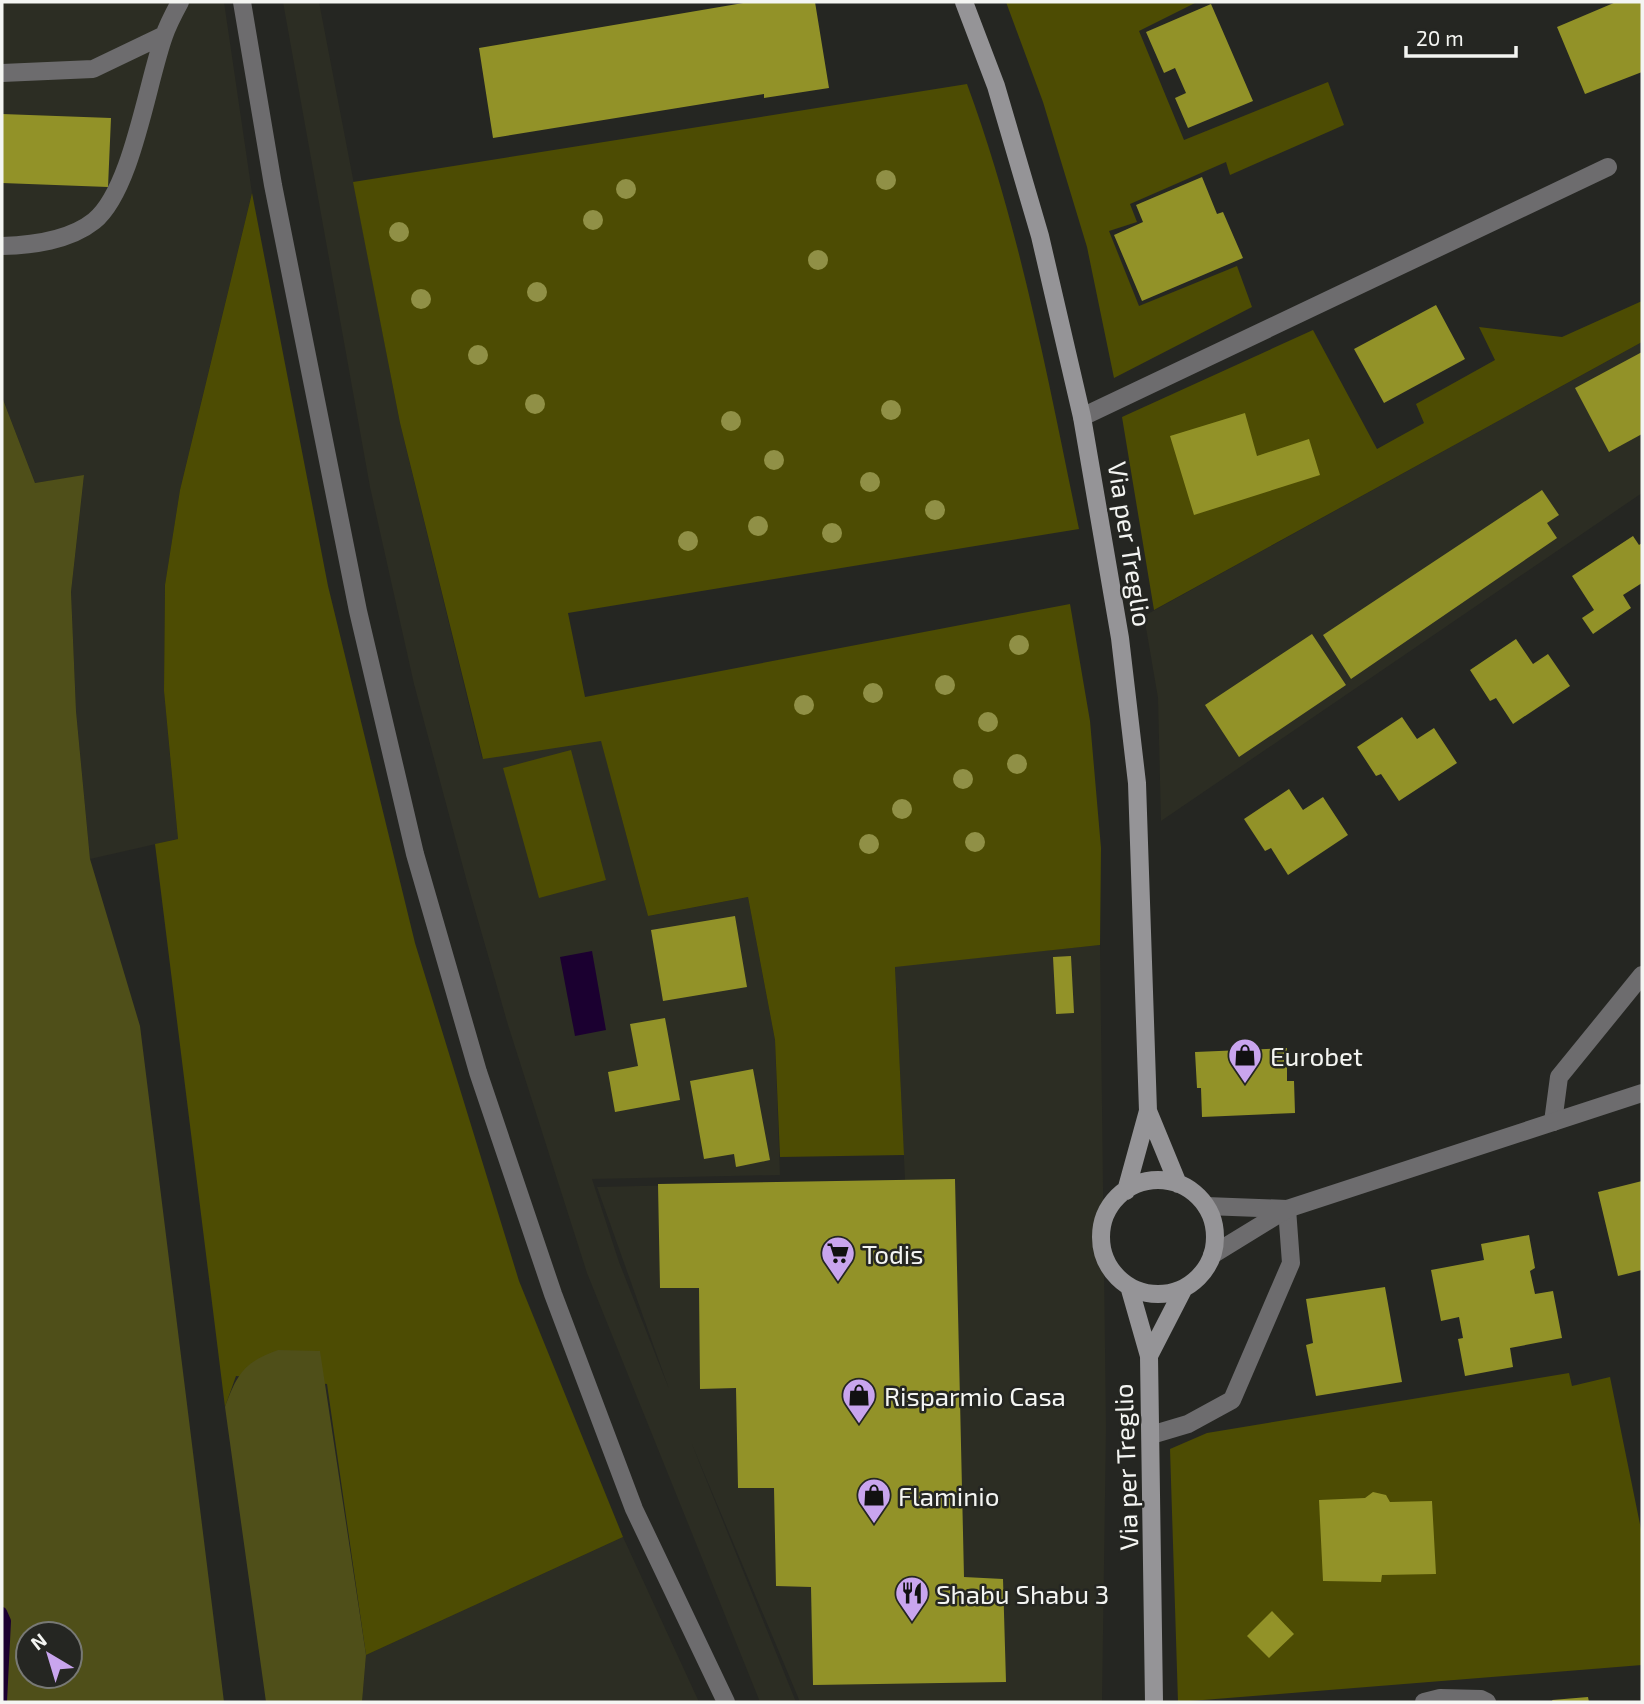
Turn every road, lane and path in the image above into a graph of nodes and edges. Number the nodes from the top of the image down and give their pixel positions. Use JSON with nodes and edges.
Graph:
{"nodes":[{"id":1,"x":180,"y":2,"type":"edge"},
{"id":2,"x":242,"y":2,"type":"edge"},
{"id":3,"x":964,"y":2,"type":"edge"},
{"id":4,"x":164,"y":36,"type":"junction"},
{"id":5,"x":2,"y":73,"type":"edge"},
{"id":6,"x":1608,"y":167,"type":"dead end"},
{"id":7,"x":2,"y":246,"type":"edge"},
{"id":8,"x":1082,"y":417,"type":"junction"},
{"id":9,"x":1642,"y":975,"type":"edge"},
{"id":10,"x":1642,"y":1093,"type":"edge"},
{"id":11,"x":1148,"y":1111,"type":"junction"},
{"id":12,"x":1553,"y":1122,"type":"junction"},
{"id":13,"x":1178,"y":1184,"type":"junction"},
{"id":14,"x":1126,"y":1191,"type":"junction"},
{"id":15,"x":1206,"y":1206,"type":"junction"},
{"id":16,"x":1287,"y":1209,"type":"junction"},
{"id":17,"x":1212,"y":1255,"type":"junction"},
{"id":18,"x":1129,"y":1286,"type":"junction"},
{"id":19,"x":1184,"y":1288,"type":"junction"},
{"id":20,"x":1149,"y":1356,"type":"junction"},
{"id":21,"x":1151,"y":1435,"type":"junction"},
{"id":22,"x":725,"y":1700,"type":"edge"},
{"id":23,"x":1154,"y":1702,"type":"edge"},
{"id":24,"x":1424,"y":1702,"type":"edge"},
{"id":25,"x":1487,"y":1702,"type":"edge"}],
"edges":[{"from":1,"to":4,"type":"street"},
{"from":2,"to":22,"type":"street"},
{"from":3,"to":8,"type":"main road","name":"Via per Treglio"},
{"from":4,"to":5,"type":"street"},
{"from":4,"to":7,"type":"street"},
{"from":6,"to":8,"type":"street"},
{"from":8,"to":11,"type":"main road","name":"Via per Treglio"},
{"from":9,"to":12,"type":"street"},
{"from":10,"to":12,"type":"street"},
{"from":11,"to":13,"type":"main road","name":"Via per Treglio"},
{"from":11,"to":14,"type":"main road","name":"Via per Treglio"},
{"from":12,"to":16,"type":"street"},
{"from":13,"to":14,"type":"main road"},
{"from":13,"to":15,"type":"main road"},
{"from":14,"to":18,"type":"main road"},
{"from":15,"to":16,"type":"street"},
{"from":15,"to":17,"type":"main road"},
{"from":16,"to":17,"type":"street"},
{"from":16,"to":21,"type":"street"},
{"from":17,"to":19,"type":"main road"},
{"from":18,"to":19,"type":"main road"},
{"from":18,"to":20,"type":"main road","name":"Via per Treglio"},
{"from":19,"to":20,"type":"main road","name":"Via per Treglio"},
{"from":20,"to":21,"type":"main road","name":"Via per Treglio"},
{"from":21,"to":23,"type":"main road","name":"Via per Treglio"},
{"from":24,"to":25,"type":"street"}]}
